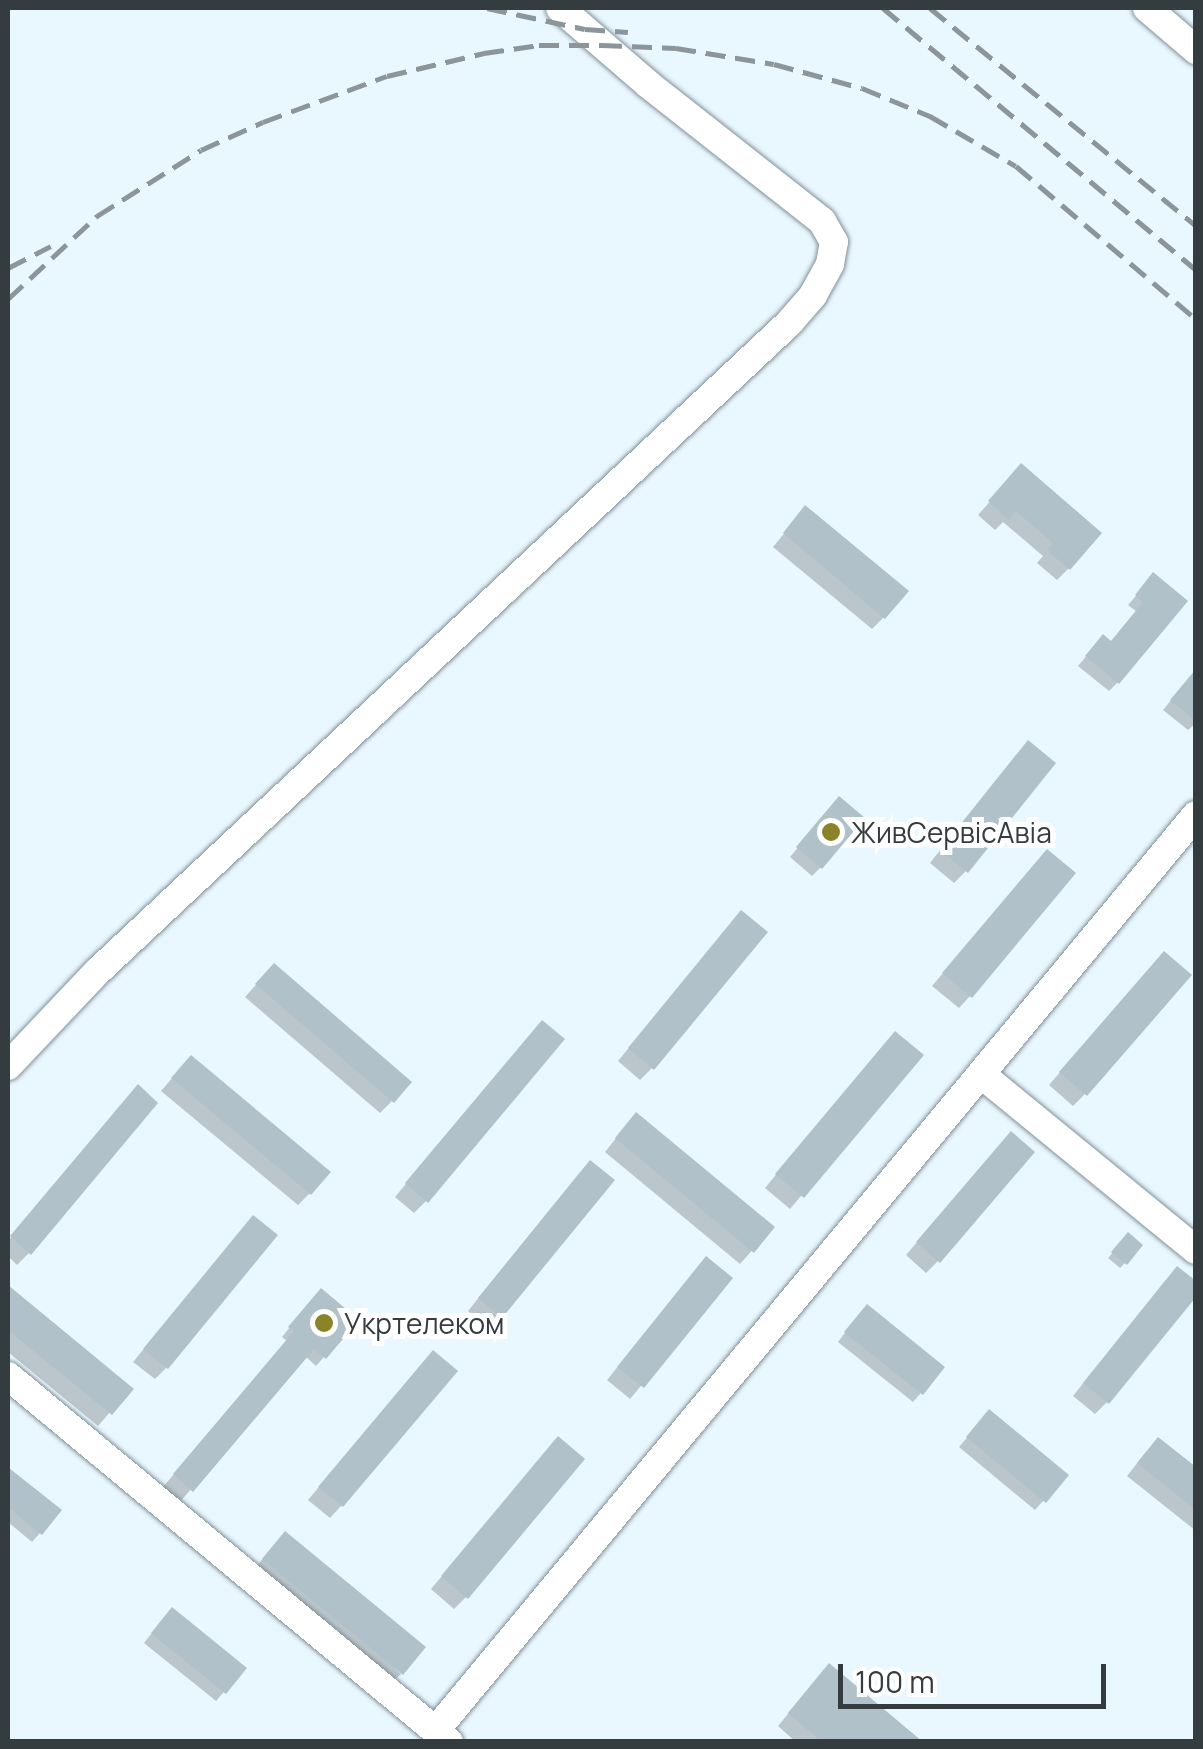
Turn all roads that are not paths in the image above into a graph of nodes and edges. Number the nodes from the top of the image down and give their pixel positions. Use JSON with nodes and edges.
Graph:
{"nodes":[{"id":1,"x":560,"y":8,"type":"edge"},
{"id":2,"x":1147,"y":8,"type":"edge"},
{"id":3,"x":1196,"y":50,"type":"edge"},
{"id":4,"x":1196,"y":814,"type":"edge"},
{"id":5,"x":8,"y":1066,"type":"edge"},
{"id":6,"x":982,"y":1074,"type":"junction"},
{"id":7,"x":1196,"y":1250,"type":"edge"},
{"id":8,"x":8,"y":1376,"type":"edge"},
{"id":9,"x":442,"y":1736,"type":"edge"}],
"edges":[{"from":1,"to":5,"type":"street"},
{"from":2,"to":3,"type":"street"},
{"from":4,"to":6,"type":"street"},
{"from":6,"to":7,"type":"street"},
{"from":6,"to":9,"type":"street"},
{"from":8,"to":9,"type":"street"}]}
